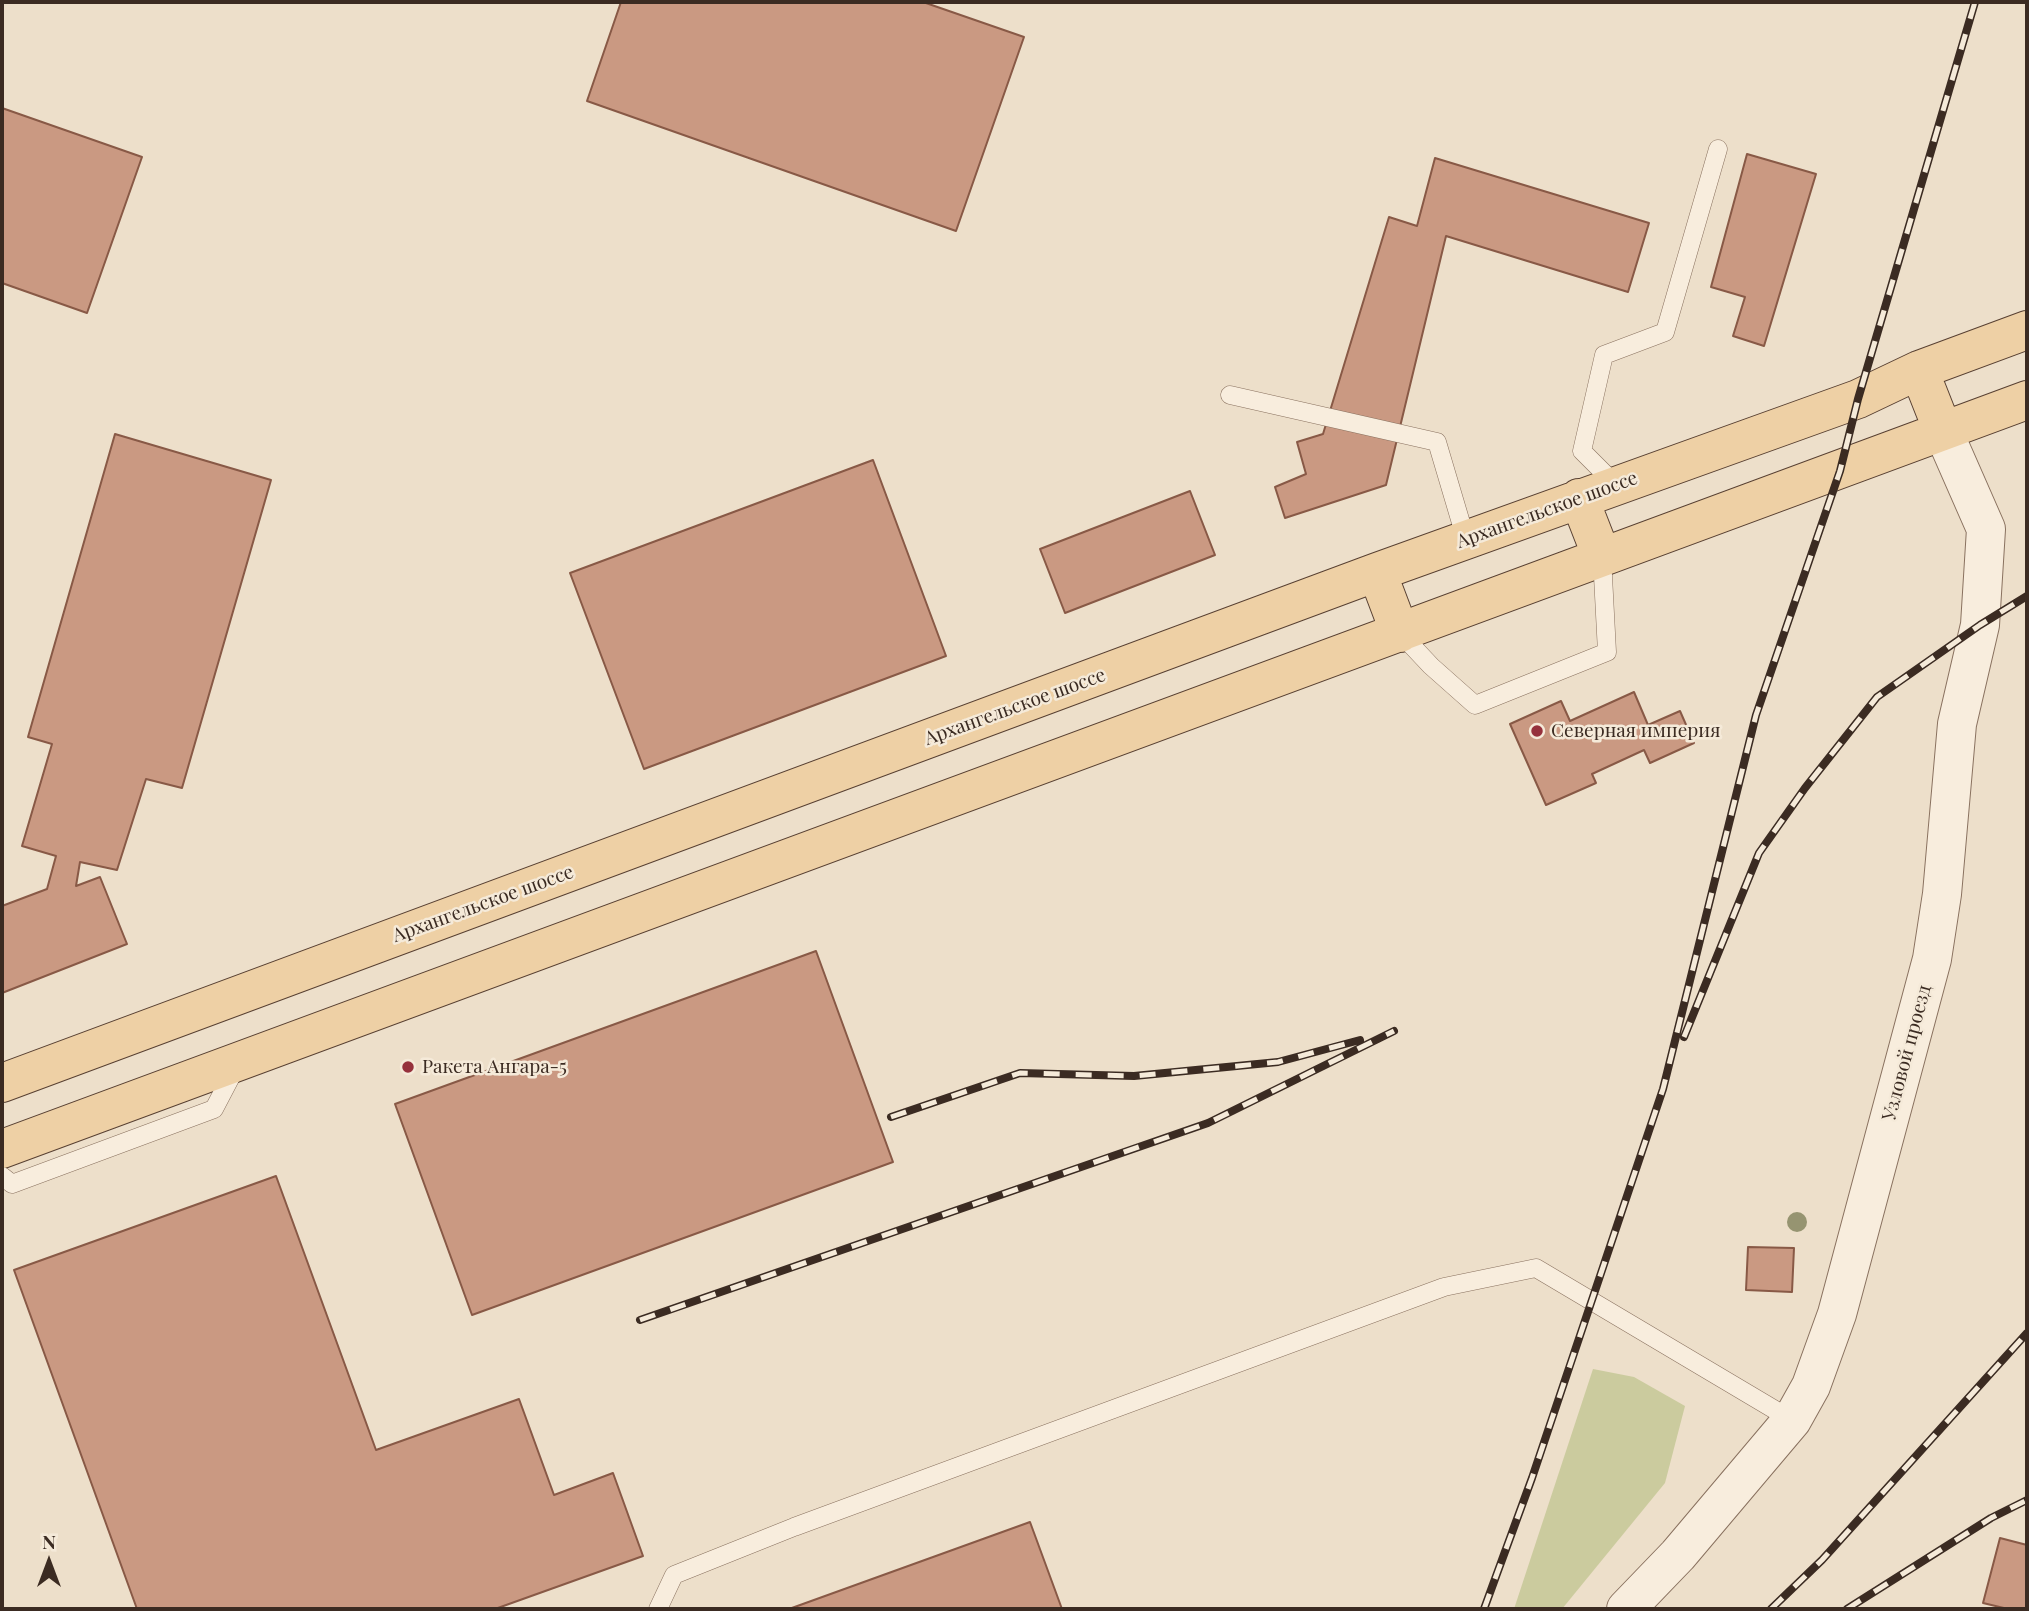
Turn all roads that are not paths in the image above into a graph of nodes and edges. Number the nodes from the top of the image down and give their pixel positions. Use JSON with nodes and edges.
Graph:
{"nodes":[{"id":1,"x":1718,"y":149,"type":"dead end"},
{"id":2,"x":2027,"y":330,"type":"edge"},
{"id":3,"x":1919,"y":370,"type":"junction"},
{"id":4,"x":1230,"y":395,"type":"dead end"},
{"id":5,"x":2027,"y":400,"type":"edge"},
{"id":6,"x":1943,"y":431,"type":"junction"},
{"id":7,"x":1616,"y":485,"type":"junction"},
{"id":8,"x":1579,"y":498,"type":"junction"},
{"id":9,"x":1464,"y":533,"type":"dead end"},
{"id":10,"x":1602,"y":557,"type":"junction"},
{"id":11,"x":1377,"y":572,"type":"junction"},
{"id":12,"x":1400,"y":633,"type":"junction"},
{"id":13,"x":239,"y":1060,"type":"junction"},
{"id":14,"x":2,"y":1083,"type":"edge"},
{"id":15,"x":2,"y":1149,"type":"edge"},
{"id":16,"x":2,"y":1176,"type":"edge"},
{"id":17,"x":1792,"y":1420,"type":"junction"},
{"id":18,"x":658,"y":1609,"type":"edge"},
{"id":19,"x":1626,"y":1609,"type":"edge"}],
"edges":[{"from":1,"to":7,"type":"lane"},
{"from":2,"to":3,"type":"main road","name":"Архангельское шоссе"},
{"from":3,"to":6,"type":"main road"},
{"from":3,"to":7,"type":"main road","name":"Архангельское шоссе"},
{"from":4,"to":9,"type":"lane"},
{"from":5,"to":6,"type":"main road"},
{"from":6,"to":10,"type":"main road"},
{"from":6,"to":17,"type":"street","name":"Узловой проезд"},
{"from":7,"to":8,"type":"main road","name":"Архангельское шоссе"},
{"from":8,"to":10,"type":"main road"},
{"from":8,"to":11,"type":"main road","name":"Архангельское шоссе"},
{"from":10,"to":12,"type":"main road"},
{"from":10,"to":12,"type":"lane"},
{"from":11,"to":12,"type":"main road"},
{"from":11,"to":14,"type":"main road","name":"Архангельское шоссе"},
{"from":12,"to":13,"type":"main road"},
{"from":13,"to":15,"type":"main road"},
{"from":13,"to":16,"type":"lane"},
{"from":17,"to":18,"type":"lane"},
{"from":17,"to":19,"type":"street","name":"Узловой проезд"}]}
